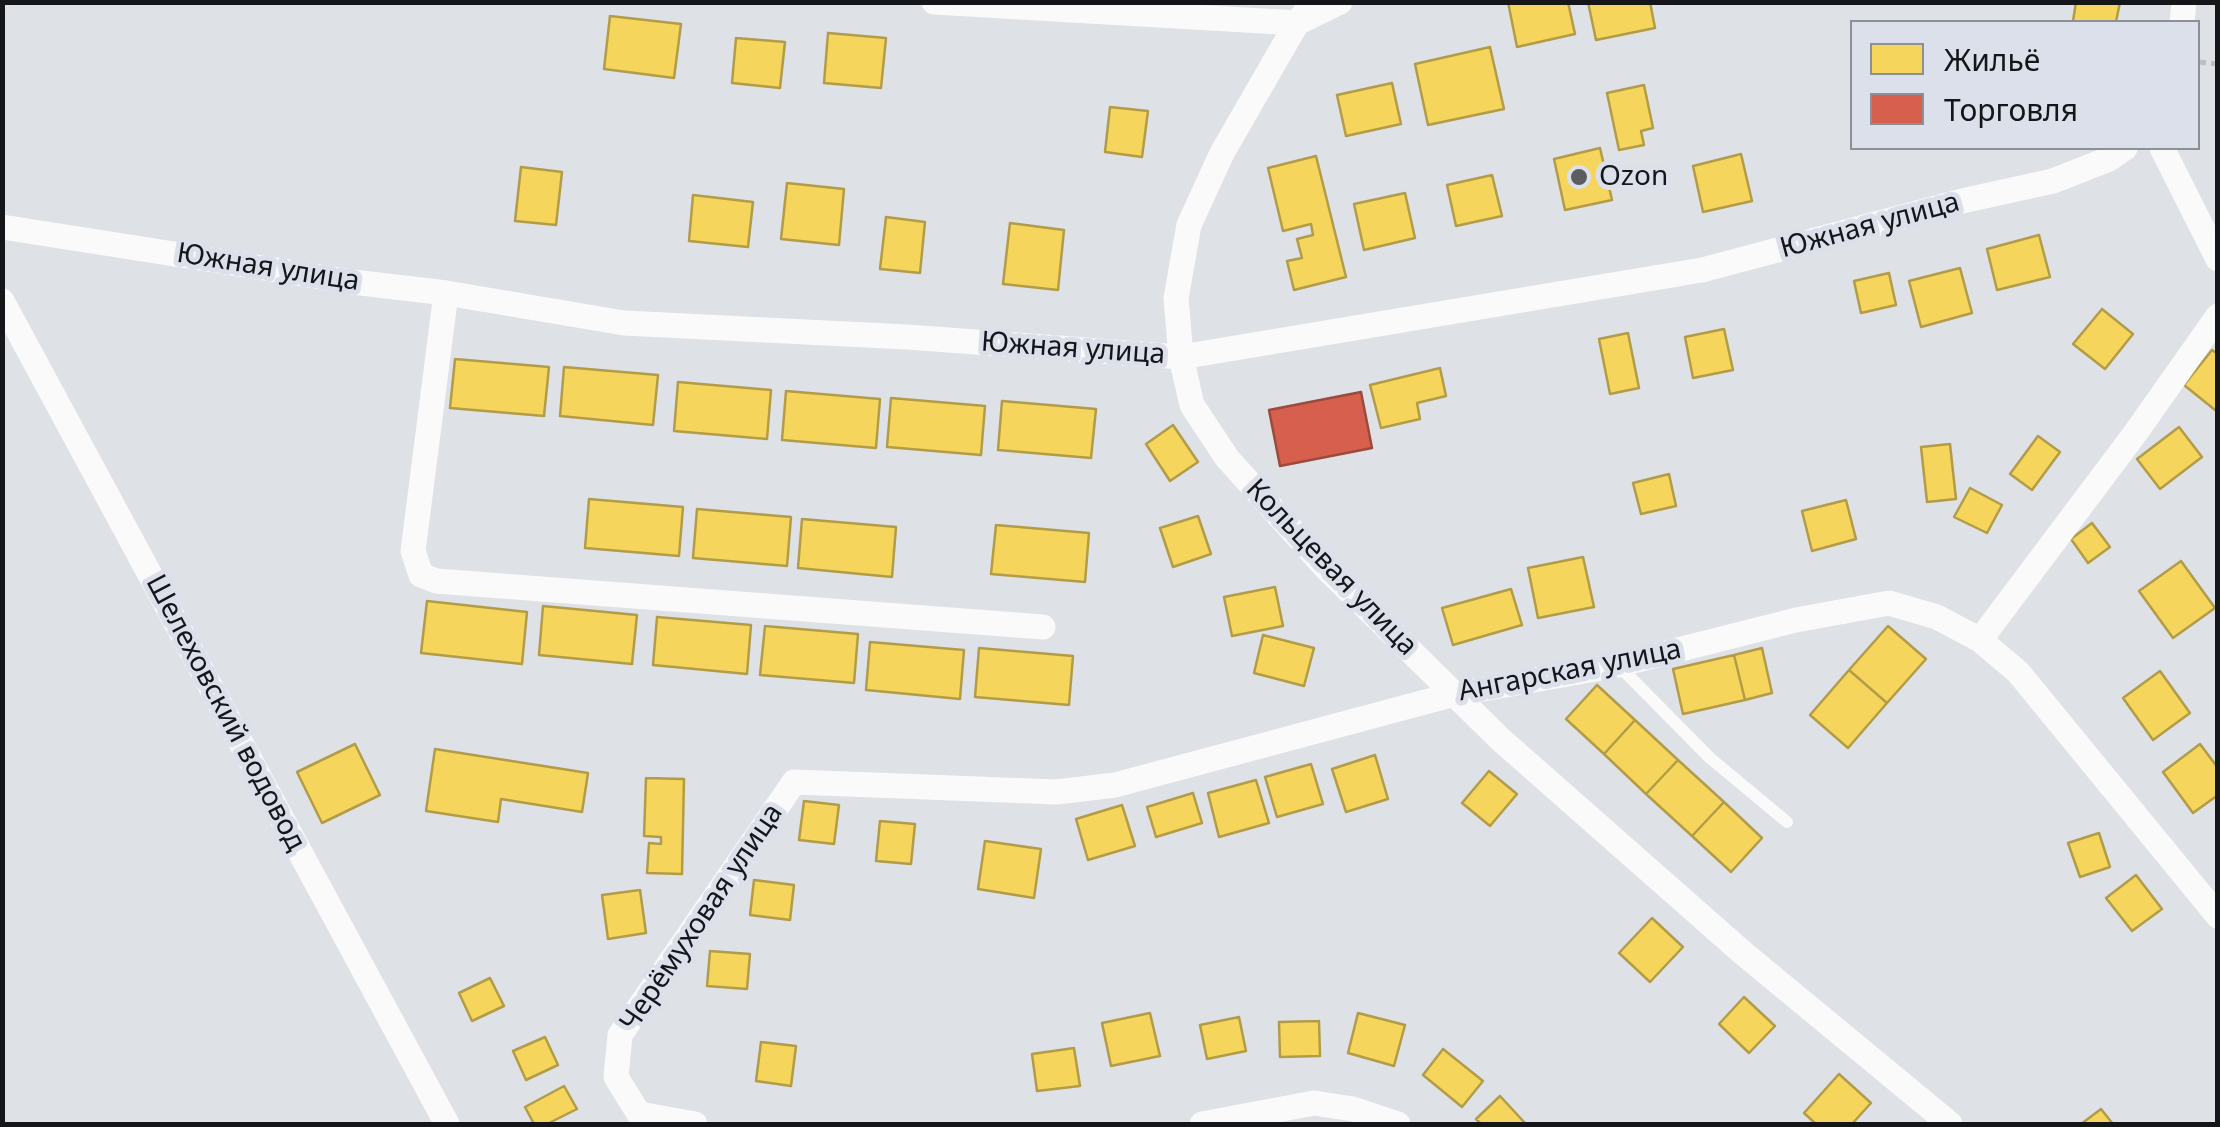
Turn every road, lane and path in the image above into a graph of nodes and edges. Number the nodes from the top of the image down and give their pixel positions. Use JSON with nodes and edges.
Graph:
{"nodes":[{"id":1,"x":934,"y":2,"type":"edge"},
{"id":2,"x":1273,"y":2,"type":"edge"},
{"id":3,"x":1313,"y":2,"type":"edge"},
{"id":4,"x":1340,"y":2,"type":"edge"},
{"id":5,"x":1297,"y":24,"type":"junction"},
{"id":6,"x":2122,"y":150,"type":"edge"},
{"id":7,"x":2163,"y":150,"type":"edge"},
{"id":8,"x":2,"y":227,"type":"edge"},
{"id":9,"x":2218,"y":259,"type":"edge"},
{"id":10,"x":446,"y":293,"type":"junction"},
{"id":11,"x":2,"y":301,"type":"edge"},
{"id":12,"x":2218,"y":316,"type":"edge"},
{"id":13,"x":1181,"y":357,"type":"junction"},
{"id":14,"x":1042,"y":627,"type":"dead end"},
{"id":15,"x":1980,"y":640,"type":"junction"},
{"id":16,"x":1618,"y":665,"type":"junction"},
{"id":17,"x":1456,"y":694,"type":"junction"},
{"id":18,"x":794,"y":782,"type":"joint"},
{"id":19,"x":1787,"y":822,"type":"dead end"},
{"id":20,"x":2218,"y":916,"type":"edge"},
{"id":21,"x":446,"y":1124,"type":"edge"},
{"id":22,"x":695,"y":1124,"type":"edge"},
{"id":23,"x":1202,"y":1124,"type":"edge"},
{"id":24,"x":1398,"y":1124,"type":"edge"},
{"id":25,"x":1950,"y":1124,"type":"edge"}],
"edges":[{"from":1,"to":5,"type":"street"},
{"from":2,"to":5,"type":"street"},
{"from":3,"to":5,"type":"street","name":"Кольцевая улица"},
{"from":4,"to":5,"type":"street"},
{"from":5,"to":13,"type":"street","name":"Кольцевая улица"},
{"from":6,"to":13,"type":"street","name":"Южная улица"},
{"from":7,"to":9,"type":"street"},
{"from":8,"to":10,"type":"street","name":"Южная улица"},
{"from":10,"to":13,"type":"street","name":"Южная улица"},
{"from":10,"to":14,"type":"street"},
{"from":11,"to":21,"type":"street","name":"Шелеховский водовод"},
{"from":12,"to":15,"type":"street"},
{"from":13,"to":17,"type":"street","name":"Кольцевая улица"},
{"from":15,"to":16,"type":"street","name":"Ангарская улица"},
{"from":15,"to":20,"type":"street","name":"Ангарская улица"},
{"from":16,"to":17,"type":"street","name":"Ангарская улица"},
{"from":16,"to":19,"type":"lane"},
{"from":17,"to":18,"type":"street","name":"Ангарская улица"},
{"from":17,"to":25,"type":"street","name":"Кольцевая улица"},
{"from":18,"to":22,"type":"street","name":"Черёмуховая улица"},
{"from":23,"to":24,"type":"street"}]}
